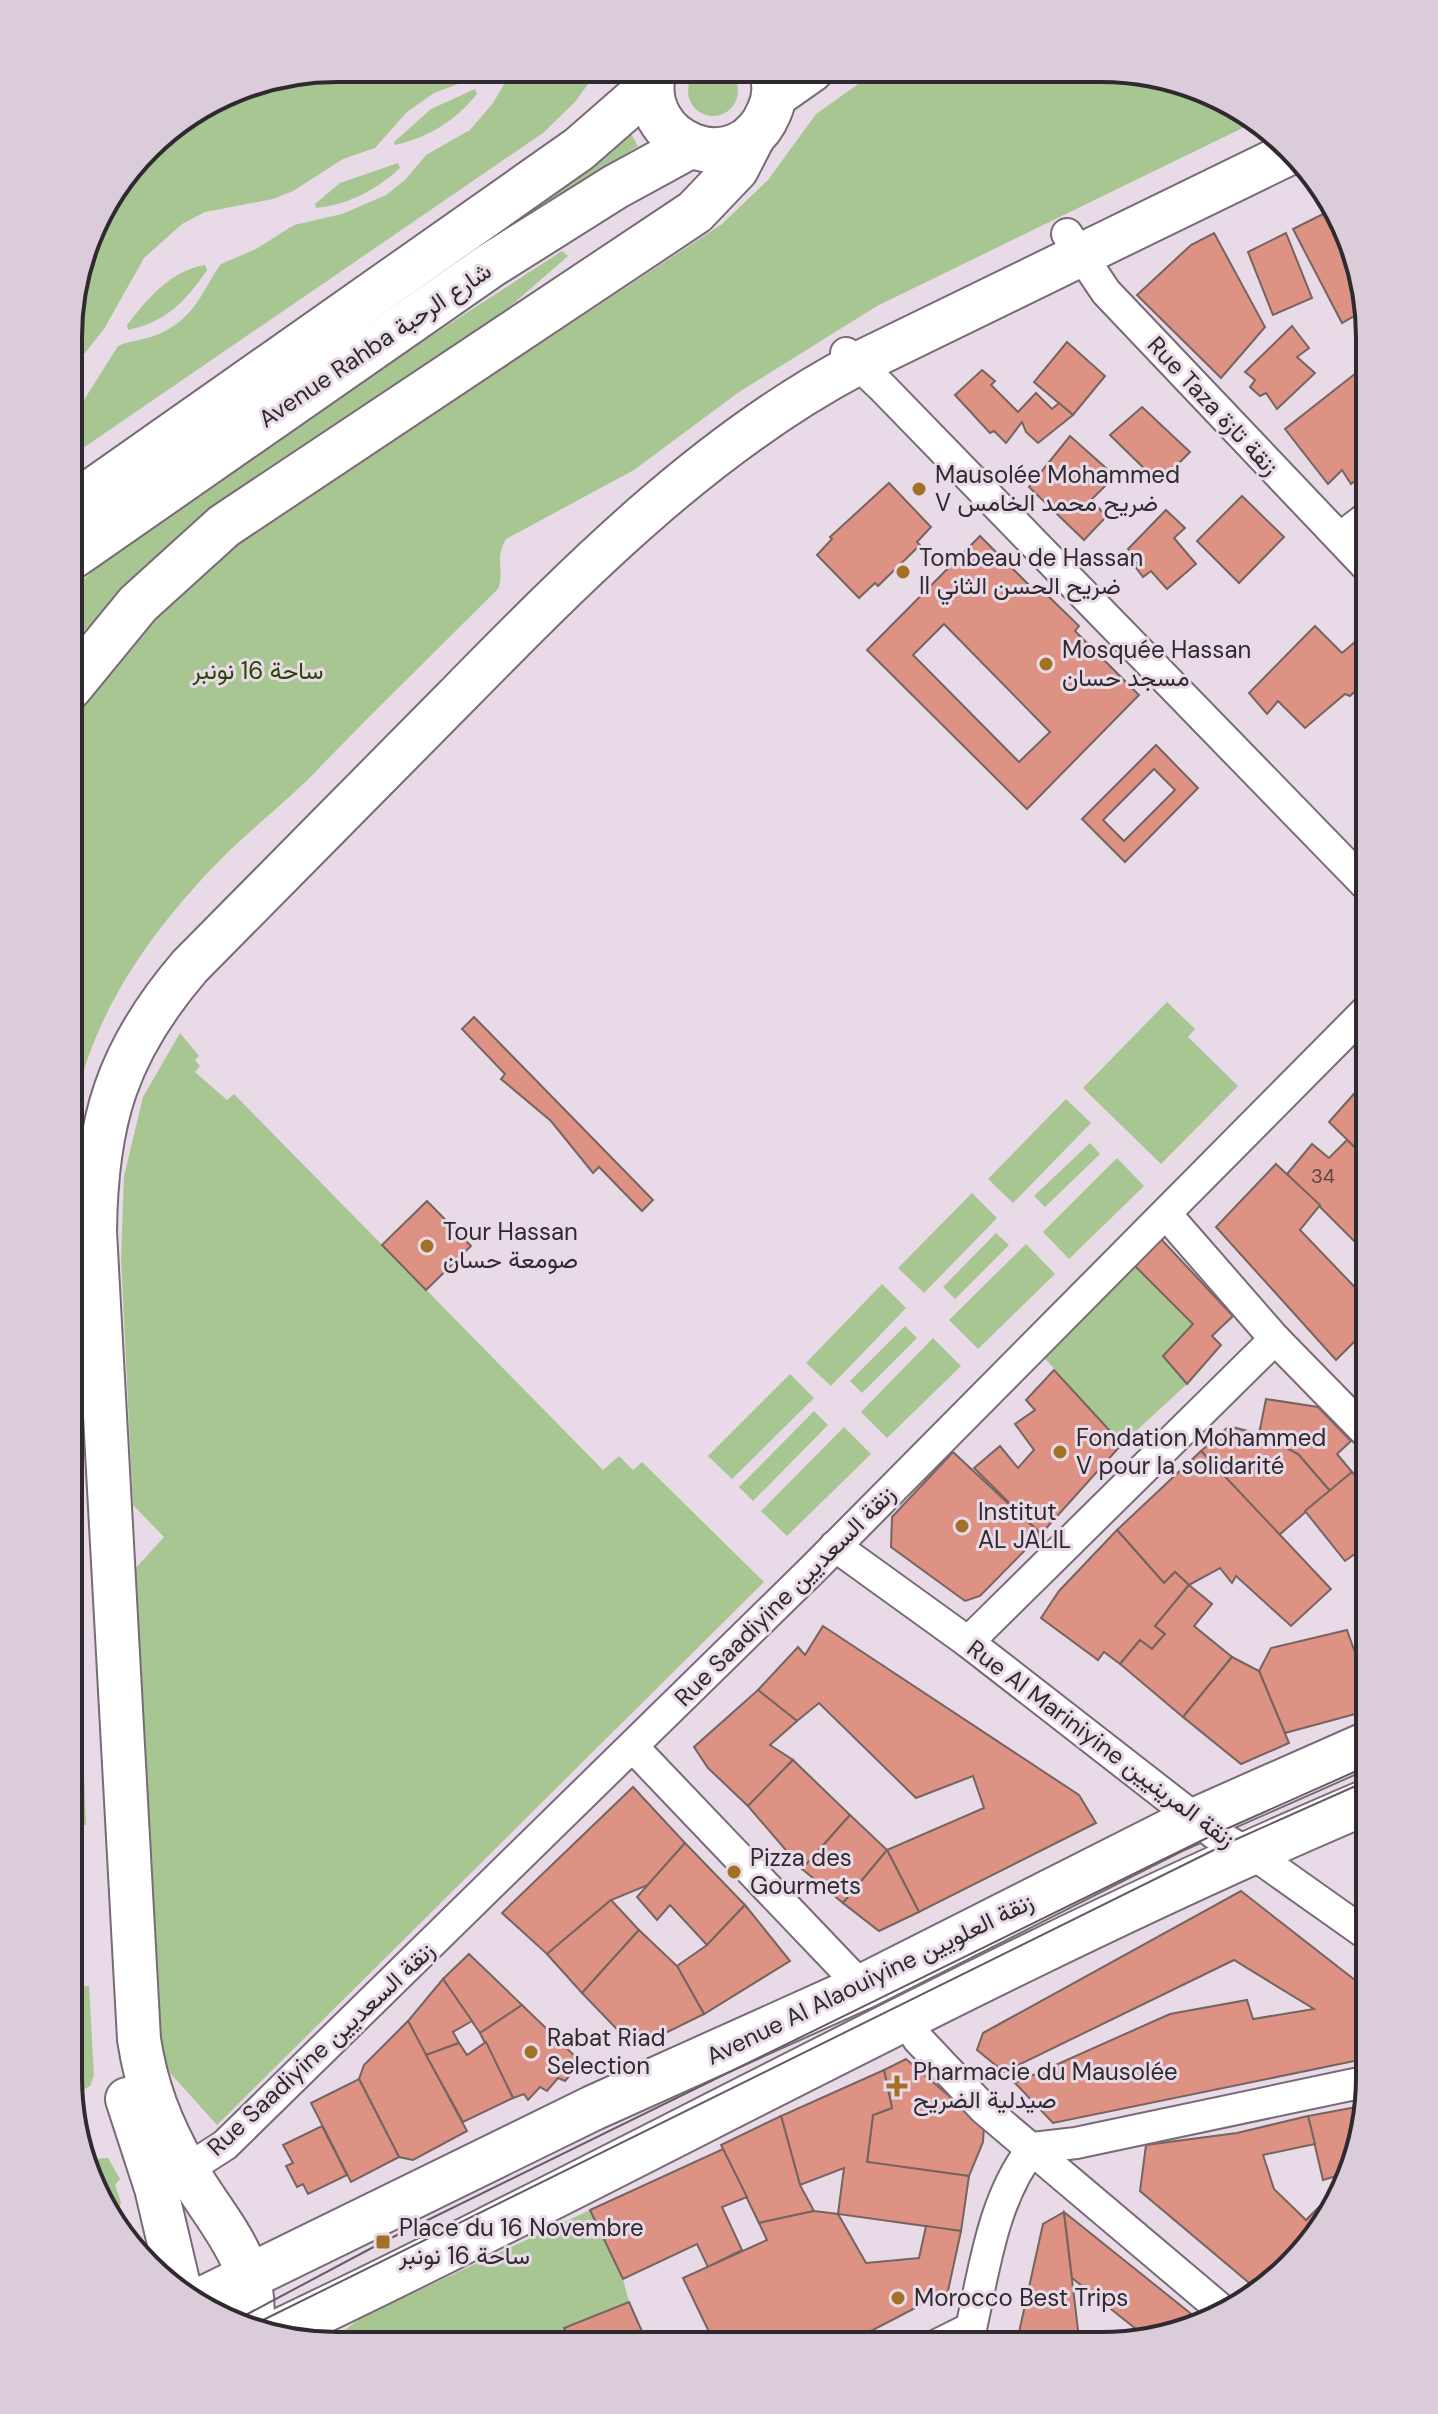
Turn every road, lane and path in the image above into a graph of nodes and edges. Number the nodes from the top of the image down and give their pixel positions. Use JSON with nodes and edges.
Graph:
{"nodes":[{"id":1,"x":648,"y":82,"type":"edge"},
{"id":2,"x":652,"y":82,"type":"edge"},
{"id":3,"x":773,"y":82,"type":"edge"},
{"id":4,"x":754,"y":134,"type":"junction"},
{"id":5,"x":1263,"y":141,"type":"edge"},
{"id":6,"x":690,"y":146,"type":"junction"},
{"id":7,"x":1281,"y":157,"type":"edge"},
{"id":8,"x":1072,"y":244,"type":"junction"},
{"id":9,"x":849,"y":358,"type":"junction"},
{"id":10,"x":143,"y":454,"type":"junction"},
{"id":11,"x":82,"y":472,"type":"edge"},
{"id":12,"x":82,"y":498,"type":"edge"},
{"id":13,"x":1356,"y":526,"type":"edge"},
{"id":14,"x":1340,"y":538,"type":"junction"},
{"id":15,"x":82,"y":550,"type":"edge"},
{"id":16,"x":1356,"y":555,"type":"edge"},
{"id":17,"x":538,"y":596,"type":"junction"},
{"id":18,"x":82,"y":672,"type":"edge"},
{"id":19,"x":1356,"y":874,"type":"edge"},
{"id":20,"x":1356,"y":1022,"type":"edge"},
{"id":21,"x":82,"y":1130,"type":"edge"},
{"id":22,"x":1166,"y":1214,"type":"junction"},
{"id":23,"x":1275,"y":1339,"type":"junction"},
{"id":24,"x":82,"y":1371,"type":"edge"},
{"id":25,"x":1355,"y":1421,"type":"edge"},
{"id":26,"x":835,"y":1546,"type":"junction"},
{"id":27,"x":968,"y":1642,"type":"junction"},
{"id":28,"x":633,"y":1747,"type":"junction"},
{"id":29,"x":1355,"y":1750,"type":"edge"},
{"id":30,"x":1355,"y":1807,"type":"edge"},
{"id":31,"x":1197,"y":1820,"type":"junction"},
{"id":32,"x":1247,"y":1853,"type":"junction"},
{"id":33,"x":1355,"y":1927,"type":"edge"},
{"id":34,"x":862,"y":1987,"type":"junction"},
{"id":35,"x":905,"y":2018,"type":"junction"},
{"id":36,"x":1355,"y":2084,"type":"edge"},
{"id":37,"x":1033,"y":2148,"type":"junction"},
{"id":38,"x":186,"y":2170,"type":"junction"},
{"id":39,"x":176,"y":2274,"type":"edge"},
{"id":40,"x":249,"y":2277,"type":"junction"},
{"id":41,"x":207,"y":2297,"type":"edge"},
{"id":42,"x":1216,"y":2305,"type":"edge"},
{"id":43,"x":252,"y":2317,"type":"edge"},
{"id":44,"x":289,"y":2327,"type":"edge"},
{"id":45,"x":970,"y":2332,"type":"edge"}],
"edges":[{"from":1,"to":10,"type":"main road","name":"Avenue Rahba شارع الرحبة"},
{"from":2,"to":6,"type":"main road"},
{"from":3,"to":4,"type":"main road"},
{"from":4,"to":6,"type":"main road"},
{"from":4,"to":18,"type":"main road"},
{"from":5,"to":8,"type":"street"},
{"from":6,"to":15,"type":"main road","name":"Avenue Rahba شارع الرحبة"},
{"from":7,"to":8,"type":"street"},
{"from":8,"to":9,"type":"street"},
{"from":8,"to":14,"type":"street","name":"Rue Taza زنقة تازة"},
{"from":9,"to":17,"type":"street"},
{"from":9,"to":19,"type":"street"},
{"from":10,"to":11,"type":"main road"},
{"from":10,"to":12,"type":"main road","name":"Avenue Rahba شارع الرحبة"},
{"from":13,"to":14,"type":"street"},
{"from":14,"to":16,"type":"street","name":"Rue Taza زنقة تازة"},
{"from":17,"to":21,"type":"street"},
{"from":17,"to":38,"type":"street"},
{"from":20,"to":22,"type":"street","name":"Rue Saadiyine زنقة السعديين"},
{"from":22,"to":23,"type":"street"},
{"from":22,"to":26,"type":"street","name":"Rue Saadiyine زنقة السعديين"},
{"from":23,"to":25,"type":"street"},
{"from":23,"to":27,"type":"street"},
{"from":24,"to":39,"type":"street"},
{"from":26,"to":27,"type":"street","name":"Rue Al Mariniyine زنقة المرينيين"},
{"from":26,"to":28,"type":"street","name":"Rue Saadiyine زنقة السعديين"},
{"from":27,"to":31,"type":"street","name":"Rue Al Mariniyine زنقة المرينيين"},
{"from":28,"to":34,"type":"street"},
{"from":28,"to":38,"type":"street","name":"Rue Saadiyine زنقة السعديين"},
{"from":29,"to":31,"type":"main road","name":"Avenue Al Alaouiyine زنقة العلويين"},
{"from":30,"to":32,"type":"main road","name":"Avenue Al Alaouiyine زنقة العلويين"},
{"from":31,"to":32,"type":"street","name":"Rue Al Mariniyine زنقة المرينيين"},
{"from":31,"to":34,"type":"main road","name":"Avenue Al Alaouiyine زنقة العلويين"},
{"from":32,"to":33,"type":"street","name":"Rue Al Mariniyine زنقة المرينيين"},
{"from":32,"to":35,"type":"main road","name":"Avenue Al Alaouiyine زنقة العلويين"},
{"from":34,"to":40,"type":"main road","name":"Avenue Al Alaouiyine زنقة العلويين"},
{"from":35,"to":37,"type":"street"},
{"from":35,"to":44,"type":"main road","name":"Avenue Al Alaouiyine زنقة العلويين"},
{"from":36,"to":37,"type":"street"},
{"from":37,"to":42,"type":"street"},
{"from":37,"to":45,"type":"street"},
{"from":38,"to":40,"type":"street"},
{"from":40,"to":41,"type":"main road","name":"Avenue Al Alaouiyine زنقة العلويين"},
{"from":40,"to":43,"type":"street"}]}
